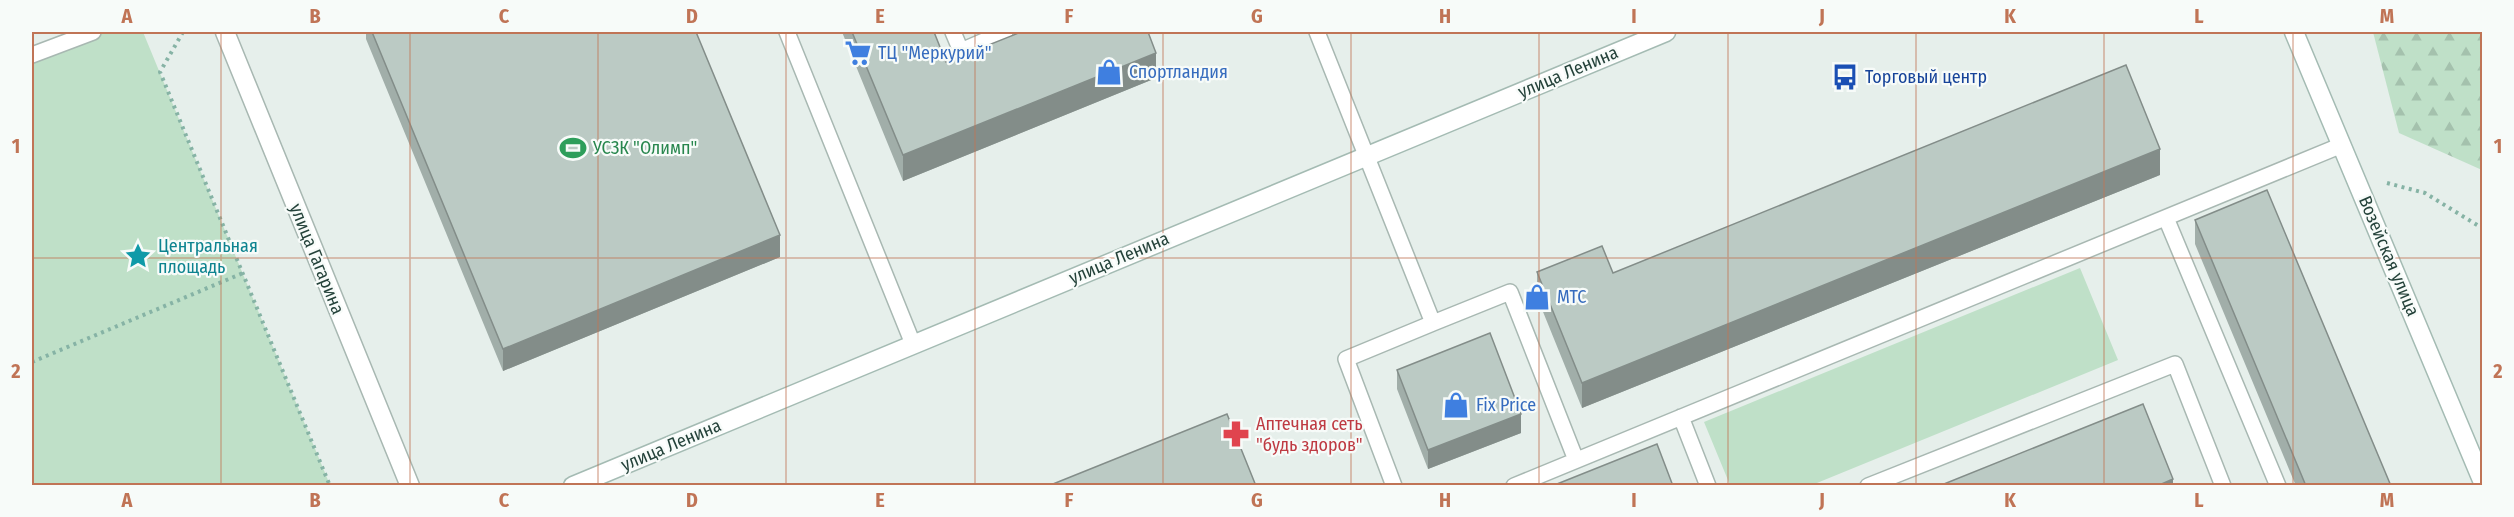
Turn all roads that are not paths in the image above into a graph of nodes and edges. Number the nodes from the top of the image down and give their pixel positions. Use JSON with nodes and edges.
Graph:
{"nodes":[{"id":1,"x":93,"y":32,"type":"edge"},
{"id":2,"x":787,"y":32,"type":"edge"},
{"id":3,"x":953,"y":32,"type":"edge"},
{"id":4,"x":1005,"y":32,"type":"edge"},
{"id":5,"x":1317,"y":32,"type":"edge"},
{"id":6,"x":1666,"y":32,"type":"edge"},
{"id":7,"x":2294,"y":32,"type":"edge"},
{"id":8,"x":231,"y":33,"type":"edge"},
{"id":9,"x":32,"y":55,"type":"edge"},
{"id":10,"x":2342,"y":145,"type":"junction"},
{"id":11,"x":1367,"y":156,"type":"junction"},
{"id":12,"x":2166,"y":218,"type":"junction"},
{"id":13,"x":1433,"y":323,"type":"junction"},
{"id":14,"x":913,"y":344,"type":"junction"},
{"id":15,"x":1681,"y":417,"type":"junction"},
{"id":16,"x":1576,"y":460,"type":"junction"},
{"id":17,"x":2482,"y":480,"type":"edge"},
{"id":18,"x":410,"y":486,"type":"edge"},
{"id":19,"x":573,"y":486,"type":"edge"},
{"id":20,"x":1394,"y":486,"type":"edge"},
{"id":21,"x":1514,"y":486,"type":"edge"},
{"id":22,"x":1708,"y":486,"type":"edge"},
{"id":23,"x":1868,"y":486,"type":"edge"},
{"id":24,"x":2223,"y":486,"type":"edge"},
{"id":25,"x":2278,"y":486,"type":"edge"}],
"edges":[{"from":1,"to":9,"type":"lane"},
{"from":2,"to":14,"type":"lane"},
{"from":3,"to":4,"type":"lane"},
{"from":5,"to":11,"type":"lane"},
{"from":6,"to":11,"type":"main road","name":"улица Ленина"},
{"from":7,"to":10,"type":"main road","name":"Возейская улица"},
{"from":8,"to":18,"type":"main road","name":"улица Гагарина"},
{"from":10,"to":12,"type":"lane"},
{"from":10,"to":17,"type":"main road","name":"Возейская улица"},
{"from":11,"to":13,"type":"lane"},
{"from":11,"to":14,"type":"main road","name":"улица Ленина"},
{"from":12,"to":15,"type":"lane"},
{"from":12,"to":25,"type":"lane"},
{"from":13,"to":16,"type":"lane"},
{"from":13,"to":20,"type":"lane"},
{"from":14,"to":19,"type":"main road","name":"улица Ленина"},
{"from":15,"to":16,"type":"lane"},
{"from":15,"to":22,"type":"lane"},
{"from":16,"to":21,"type":"lane"},
{"from":23,"to":24,"type":"lane"}]}
